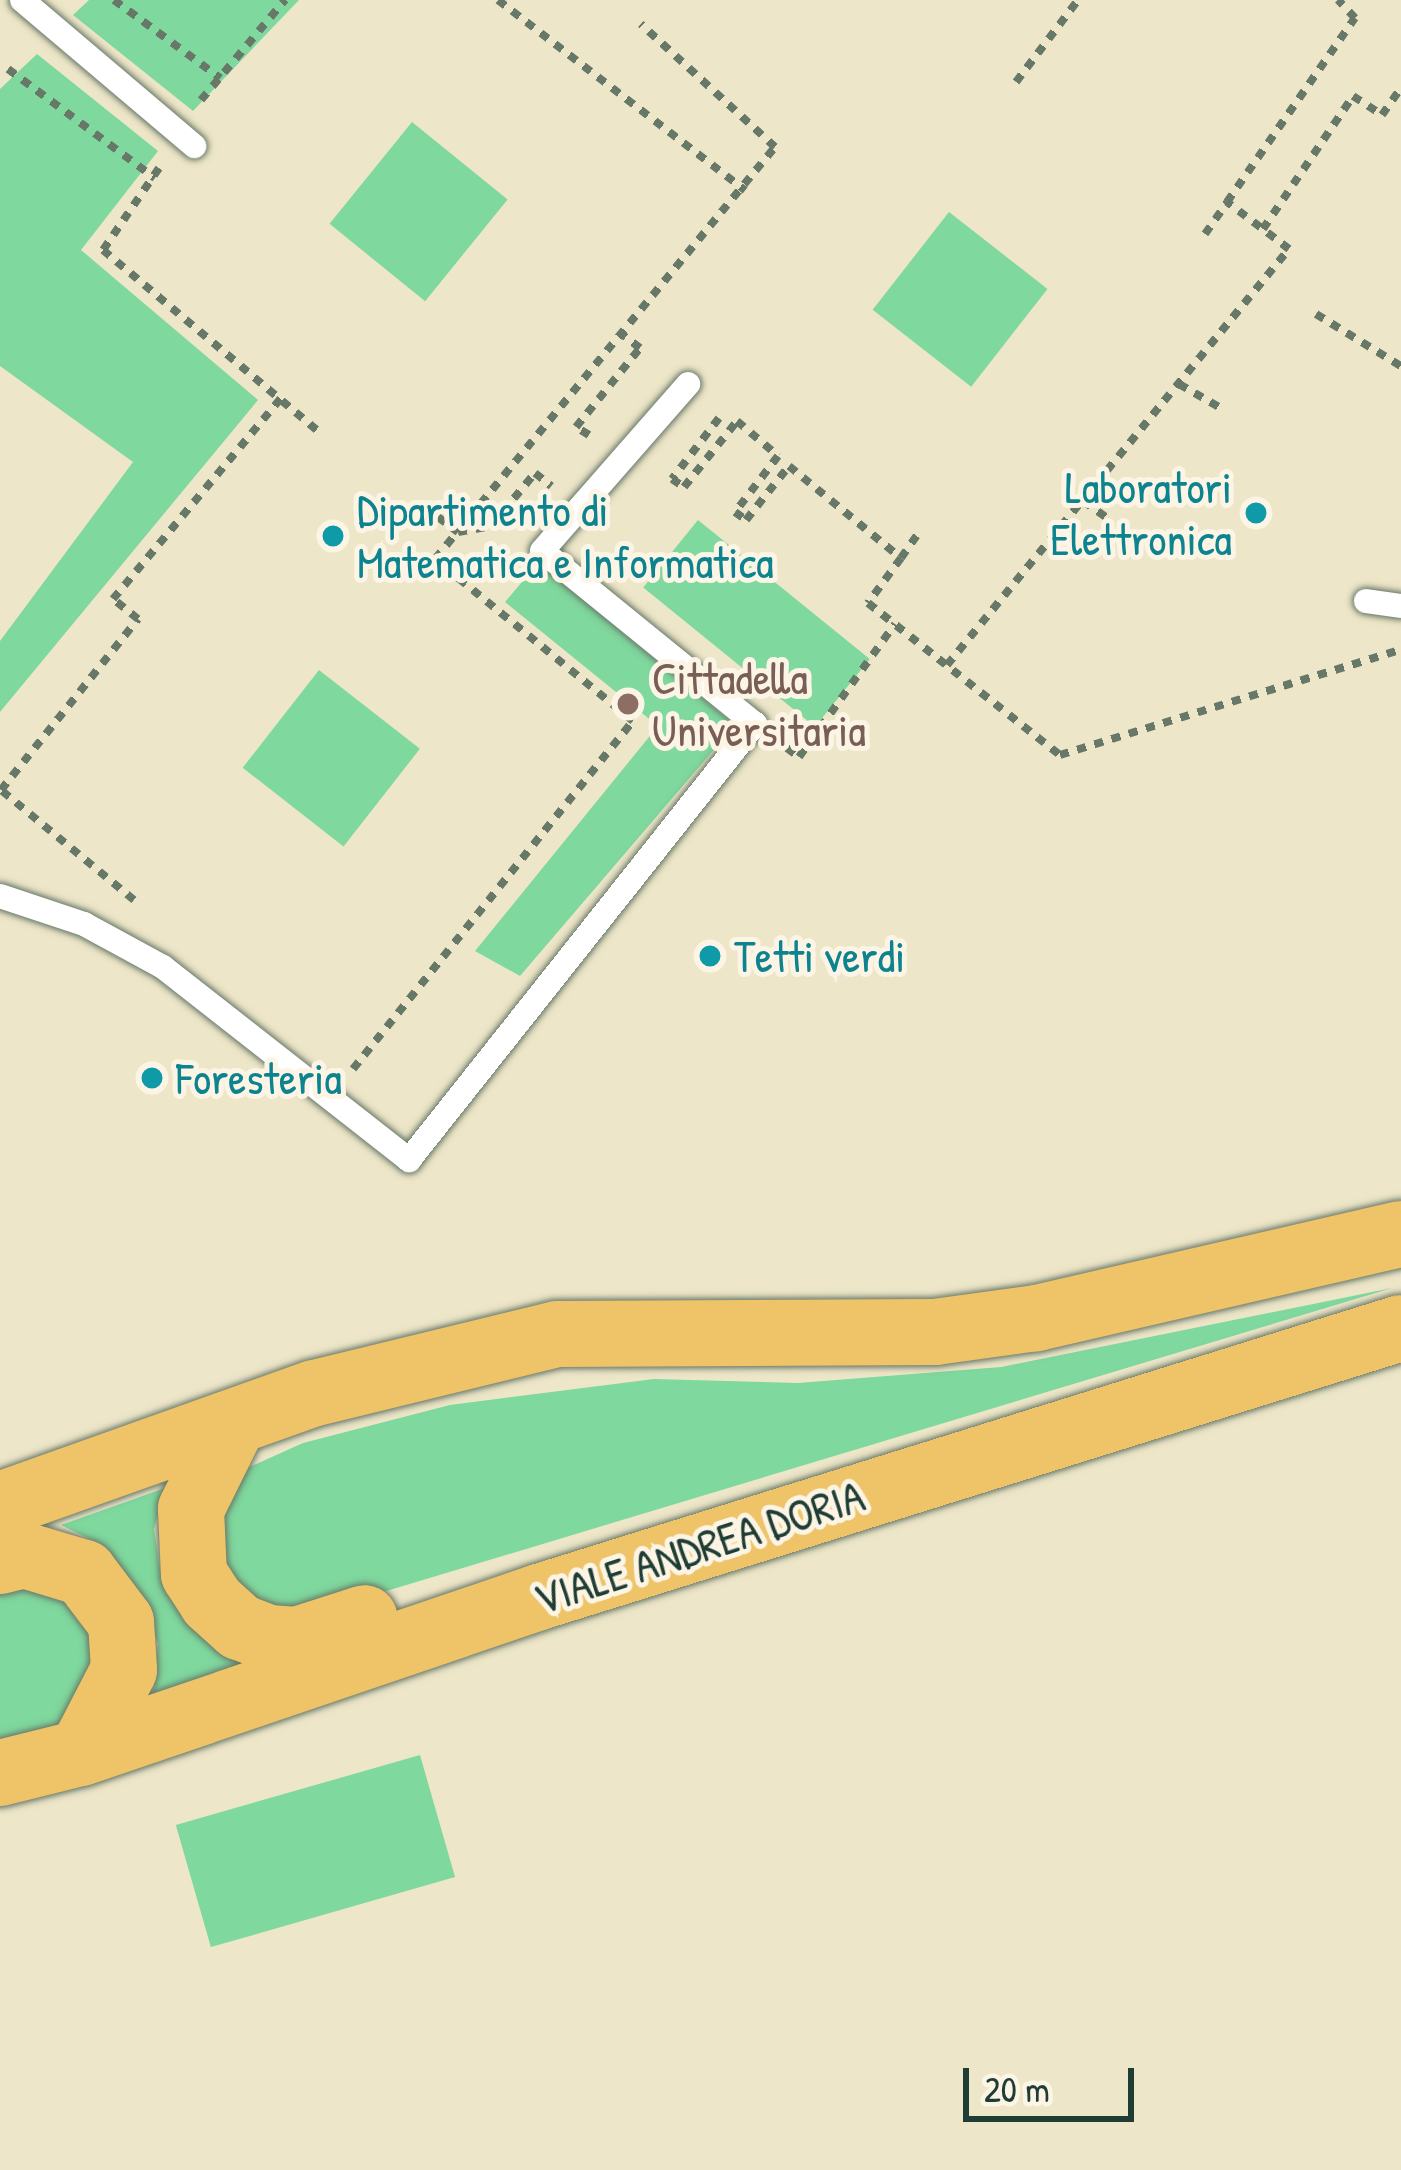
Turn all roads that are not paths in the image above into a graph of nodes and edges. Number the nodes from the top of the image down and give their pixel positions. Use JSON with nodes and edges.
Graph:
{"nodes":[{"id":1,"x":19,"y":0,"type":"edge"},
{"id":2,"x":0,"y":16,"type":"edge"},
{"id":3,"x":184,"y":138,"type":"road end"},
{"id":4,"x":688,"y":384,"type":"road end"},
{"id":5,"x":1366,"y":601,"type":"dead end"},
{"id":6,"x":1401,"y":606,"type":"edge"},
{"id":7,"x":0,"y":896,"type":"edge"},
{"id":8,"x":1401,"y":1234,"type":"edge"},
{"id":9,"x":1401,"y":1328,"type":"edge"},
{"id":10,"x":232,"y":1424,"type":"junction"},
{"id":11,"x":0,"y":1505,"type":"edge"},
{"id":12,"x":0,"y":1561,"type":"edge"},
{"id":13,"x":539,"y":1597,"type":"junction"},
{"id":14,"x":81,"y":1754,"type":"junction"},
{"id":15,"x":0,"y":1773,"type":"edge"}],
"edges":[{"from":1,"to":2,"type":"lane"},
{"from":1,"to":3,"type":"lane"},
{"from":4,"to":7,"type":"lane"},
{"from":5,"to":6,"type":"lane"},
{"from":8,"to":10,"type":"main road"},
{"from":9,"to":13,"type":"main road","name":"VIALE ANDREA DORIA"},
{"from":10,"to":11,"type":"main road"},
{"from":10,"to":13,"type":"main road"},
{"from":12,"to":14,"type":"main road"},
{"from":13,"to":14,"type":"main road","name":"VIALE ANDREA DORIA"},
{"from":14,"to":15,"type":"main road","name":"VIALE ANDREA DORIA"}]}
